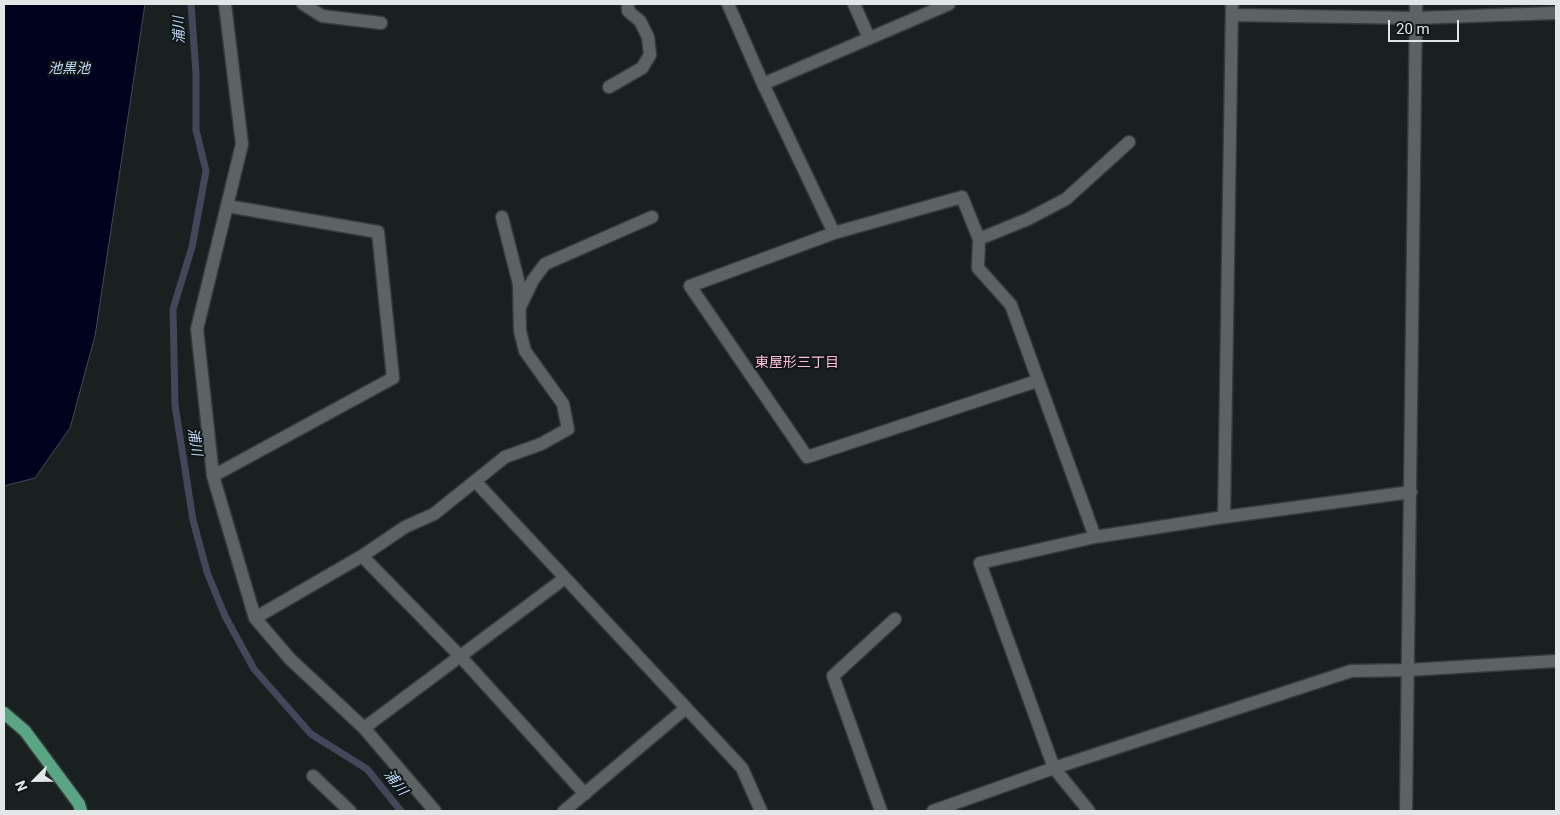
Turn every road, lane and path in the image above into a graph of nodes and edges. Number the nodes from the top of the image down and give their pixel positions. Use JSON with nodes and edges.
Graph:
{"nodes":[{"id":1,"x":225,"y":4,"type":"edge"},
{"id":2,"x":303,"y":4,"type":"edge"},
{"id":3,"x":628,"y":4,"type":"edge"},
{"id":4,"x":728,"y":4,"type":"edge"},
{"id":5,"x":854,"y":4,"type":"edge"},
{"id":6,"x":949,"y":4,"type":"edge"},
{"id":7,"x":1416,"y":4,"type":"edge"},
{"id":8,"x":1232,"y":9,"type":"edge"},
{"id":9,"x":1556,"y":13,"type":"edge"},
{"id":10,"x":1416,"y":18,"type":"junction"},
{"id":11,"x":381,"y":23,"type":"dead end"},
{"id":12,"x":869,"y":38,"type":"junction"},
{"id":13,"x":763,"y":84,"type":"junction"},
{"id":14,"x":609,"y":87,"type":"dead end"},
{"id":15,"x":1129,"y":142,"type":"dead end"},
{"id":16,"x":227,"y":206,"type":"junction"},
{"id":17,"x":502,"y":217,"type":"dead end"},
{"id":18,"x":652,"y":217,"type":"dead end"},
{"id":19,"x":834,"y":233,"type":"junction"},
{"id":20,"x":979,"y":239,"type":"junction"},
{"id":21,"x":519,"y":309,"type":"junction"},
{"id":22,"x":1037,"y":381,"type":"junction"},
{"id":23,"x":213,"y":476,"type":"junction"},
{"id":24,"x":475,"y":481,"type":"junction"},
{"id":25,"x":1411,"y":492,"type":"junction"},
{"id":26,"x":1224,"y":517,"type":"junction"},
{"id":27,"x":1094,"y":537,"type":"junction"},
{"id":28,"x":362,"y":556,"type":"junction"},
{"id":29,"x":565,"y":578,"type":"junction"},
{"id":30,"x":256,"y":618,"type":"junction"},
{"id":31,"x":895,"y":619,"type":"dead end"},
{"id":32,"x":460,"y":656,"type":"junction"},
{"id":33,"x":1556,"y":661,"type":"edge"},
{"id":34,"x":1408,"y":670,"type":"junction"},
{"id":35,"x":686,"y":708,"type":"junction"},
{"id":36,"x":4,"y":714,"type":"edge"},
{"id":37,"x":364,"y":728,"type":"junction"},
{"id":38,"x":1054,"y":768,"type":"junction"},
{"id":39,"x":313,"y":776,"type":"dead end"},
{"id":40,"x":585,"y":794,"type":"junction"},
{"id":41,"x":81,"y":811,"type":"edge"},
{"id":42,"x":350,"y":811,"type":"edge"},
{"id":43,"x":435,"y":811,"type":"edge"},
{"id":44,"x":564,"y":811,"type":"edge"},
{"id":45,"x":761,"y":811,"type":"edge"},
{"id":46,"x":880,"y":811,"type":"edge"},
{"id":47,"x":933,"y":811,"type":"edge"},
{"id":48,"x":1089,"y":811,"type":"edge"},
{"id":49,"x":1406,"y":811,"type":"edge"}],
"edges":[{"from":1,"to":16,"type":"street"},
{"from":2,"to":11,"type":"street"},
{"from":3,"to":14,"type":"street"},
{"from":4,"to":13,"type":"street"},
{"from":5,"to":12,"type":"street"},
{"from":6,"to":12,"type":"street"},
{"from":7,"to":10,"type":"street"},
{"from":8,"to":10,"type":"street"},
{"from":8,"to":26,"type":"street"},
{"from":9,"to":10,"type":"street"},
{"from":10,"to":25,"type":"street"},
{"from":12,"to":13,"type":"street"},
{"from":13,"to":19,"type":"street"},
{"from":15,"to":20,"type":"street"},
{"from":16,"to":23,"type":"street"},
{"from":16,"to":23,"type":"street"},
{"from":17,"to":21,"type":"street"},
{"from":18,"to":21,"type":"street"},
{"from":19,"to":20,"type":"street"},
{"from":19,"to":22,"type":"street"},
{"from":20,"to":22,"type":"street"},
{"from":21,"to":24,"type":"street"},
{"from":22,"to":27,"type":"street"},
{"from":23,"to":30,"type":"street"},
{"from":24,"to":28,"type":"street"},
{"from":24,"to":29,"type":"street"},
{"from":25,"to":26,"type":"street"},
{"from":25,"to":34,"type":"street"},
{"from":26,"to":27,"type":"street"},
{"from":27,"to":38,"type":"street"},
{"from":28,"to":30,"type":"street"},
{"from":28,"to":32,"type":"street"},
{"from":29,"to":32,"type":"street"},
{"from":29,"to":35,"type":"street"},
{"from":30,"to":37,"type":"street"},
{"from":31,"to":46,"type":"street"},
{"from":32,"to":37,"type":"street"},
{"from":32,"to":40,"type":"street"},
{"from":33,"to":34,"type":"street"},
{"from":34,"to":38,"type":"street"},
{"from":34,"to":49,"type":"street"},
{"from":35,"to":40,"type":"street"},
{"from":35,"to":45,"type":"street"},
{"from":36,"to":41,"type":"main road"},
{"from":37,"to":43,"type":"street"},
{"from":38,"to":47,"type":"street"},
{"from":38,"to":48,"type":"street"},
{"from":39,"to":42,"type":"street"},
{"from":40,"to":44,"type":"street"}]}
